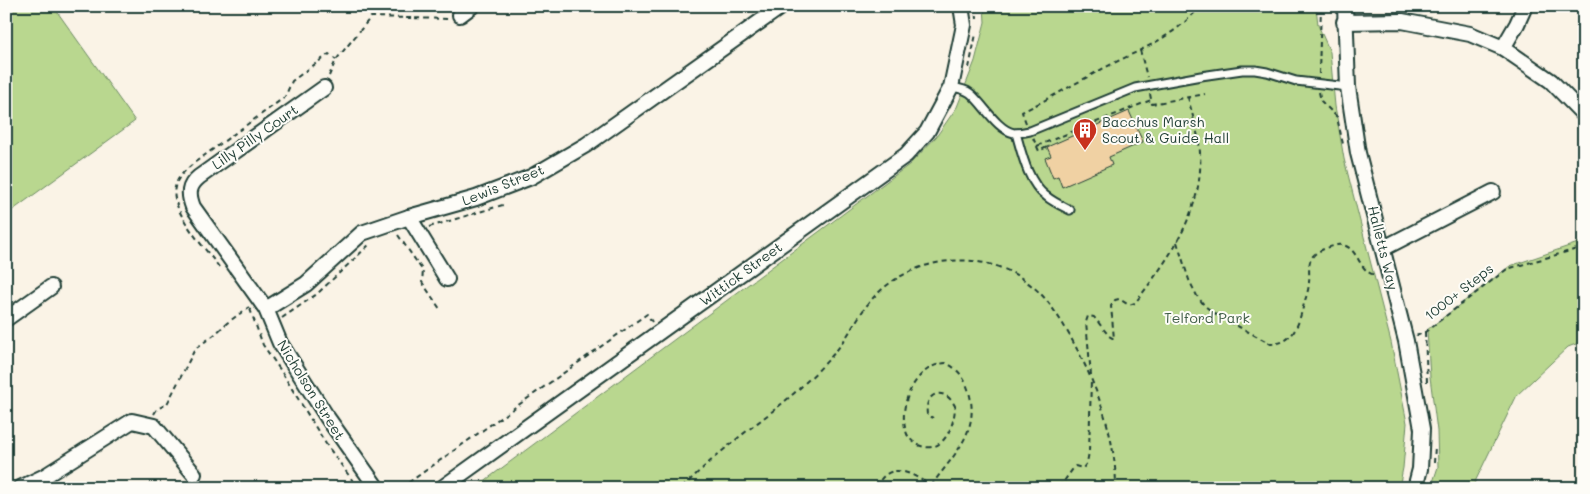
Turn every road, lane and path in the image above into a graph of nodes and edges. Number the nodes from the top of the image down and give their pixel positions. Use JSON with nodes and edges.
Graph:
{"nodes":[{"id":1,"x":472,"y":6,"type":"edge"},
{"id":2,"x":782,"y":6,"type":"edge"},
{"id":3,"x":962,"y":6,"type":"edge"},
{"id":4,"x":1200,"y":6,"type":"edge"},
{"id":5,"x":1345,"y":6,"type":"edge"},
{"id":6,"x":1525,"y":6,"type":"edge"},
{"id":7,"x":460,"y":15,"type":"joint"},
{"id":8,"x":1344,"y":22,"type":"junction"},
{"id":9,"x":1503,"y":48,"type":"junction"},
{"id":10,"x":336,"y":60,"type":"junction"},
{"id":11,"x":951,"y":86,"type":"junction"},
{"id":12,"x":1348,"y":87,"type":"junction"},
{"id":13,"x":324,"y":88,"type":"joint"},
{"id":14,"x":1188,"y":97,"type":"dead end"},
{"id":15,"x":1151,"y":100,"type":"dead end"},
{"id":16,"x":1584,"y":115,"type":"edge"},
{"id":17,"x":1030,"y":131,"type":"junction"},
{"id":18,"x":1016,"y":133,"type":"junction"},
{"id":19,"x":1036,"y":146,"type":"junction"},
{"id":20,"x":1047,"y":147,"type":"dead end"},
{"id":21,"x":190,"y":189,"type":"joint"},
{"id":22,"x":1493,"y":192,"type":"dead end"},
{"id":23,"x":506,"y":204,"type":"dead end"},
{"id":24,"x":1070,"y":210,"type":"dead end"},
{"id":25,"x":409,"y":217,"type":"junction"},
{"id":26,"x":418,"y":231,"type":"junction"},
{"id":27,"x":398,"y":235,"type":"junction"},
{"id":28,"x":390,"y":237,"type":"dead end"},
{"id":29,"x":374,"y":240,"type":"dead end"},
{"id":30,"x":1178,"y":242,"type":"junction"},
{"id":31,"x":1584,"y":247,"type":"edge"},
{"id":32,"x":1384,"y":248,"type":"junction"},
{"id":33,"x":220,"y":268,"type":"dead end"},
{"id":34,"x":1377,"y":275,"type":"dead end"},
{"id":35,"x":447,"y":279,"type":"dead end"},
{"id":36,"x":51,"y":287,"type":"dead end"},
{"id":37,"x":258,"y":305,"type":"junction"},
{"id":38,"x":440,"y":309,"type":"dead end"},
{"id":39,"x":6,"y":320,"type":"edge"},
{"id":40,"x":272,"y":324,"type":"junction"},
{"id":41,"x":258,"y":332,"type":"junction"},
{"id":42,"x":660,"y":332,"type":"junction"},
{"id":43,"x":1406,"y":340,"type":"junction"},
{"id":44,"x":1091,"y":379,"type":"junction"},
{"id":45,"x":933,"y":418,"type":"dead end"},
{"id":46,"x":149,"y":424,"type":"junction"},
{"id":47,"x":194,"y":474,"type":"dead end"},
{"id":48,"x":45,"y":476,"type":"junction"},
{"id":49,"x":932,"y":487,"type":"edge"},
{"id":50,"x":20,"y":488,"type":"edge"},
{"id":51,"x":53,"y":488,"type":"edge"},
{"id":52,"x":358,"y":488,"type":"edge"},
{"id":53,"x":377,"y":488,"type":"edge"},
{"id":54,"x":401,"y":488,"type":"edge"},
{"id":55,"x":442,"y":488,"type":"edge"},
{"id":56,"x":682,"y":488,"type":"edge"},
{"id":57,"x":876,"y":488,"type":"edge"},
{"id":58,"x":960,"y":488,"type":"edge"},
{"id":59,"x":996,"y":488,"type":"edge"},
{"id":60,"x":1059,"y":488,"type":"edge"},
{"id":61,"x":1116,"y":488,"type":"edge"},
{"id":62,"x":1414,"y":488,"type":"edge"}],
"edges":[{"from":1,"to":7,"type":"street"},
{"from":2,"to":25,"type":"street","name":"Lewis Street"},
{"from":3,"to":11,"type":"street","name":"Wittick Street"},
{"from":4,"to":17,"type":"path"},
{"from":5,"to":8,"type":"street","name":"Halletts Way"},
{"from":6,"to":9,"type":"street"},
{"from":7,"to":10,"type":"path"},
{"from":8,"to":9,"type":"street"},
{"from":8,"to":12,"type":"street","name":"Halletts Way"},
{"from":9,"to":16,"type":"street"},
{"from":10,"to":13,"type":"path"},
{"from":10,"to":33,"type":"path"},
{"from":11,"to":18,"type":"lane"},
{"from":11,"to":42,"type":"street","name":"Wittick Street"},
{"from":12,"to":17,"type":"lane"},
{"from":12,"to":32,"type":"street","name":"Halletts Way"},
{"from":13,"to":21,"type":"street","name":"Lilly Pilly Court"},
{"from":14,"to":30,"type":"path"},
{"from":15,"to":19,"type":"path"},
{"from":17,"to":18,"type":"lane"},
{"from":17,"to":19,"type":"path"},
{"from":18,"to":24,"type":"lane"},
{"from":19,"to":20,"type":"path"},
{"from":21,"to":37,"type":"street","name":"Nicholson Street"},
{"from":22,"to":32,"type":"street"},
{"from":23,"to":26,"type":"path"},
{"from":25,"to":26,"type":"street"},
{"from":25,"to":37,"type":"street","name":"Lewis Street"},
{"from":26,"to":27,"type":"path"},
{"from":26,"to":35,"type":"street"},
{"from":27,"to":28,"type":"path"},
{"from":27,"to":38,"type":"path"},
{"from":29,"to":40,"type":"path"},
{"from":30,"to":34,"type":"path"},
{"from":30,"to":44,"type":"path"},
{"from":31,"to":43,"type":"path","name":"1000+ Steps"},
{"from":32,"to":43,"type":"street","name":"Halletts Way"},
{"from":36,"to":39,"type":"street"},
{"from":37,"to":40,"type":"street","name":"Nicholson Street"},
{"from":37,"to":41,"type":"path"},
{"from":37,"to":46,"type":"path"},
{"from":40,"to":41,"type":"path"},
{"from":40,"to":53,"type":"street","name":"Nicholson Street"},
{"from":41,"to":52,"type":"path"},
{"from":42,"to":54,"type":"path"},
{"from":42,"to":55,"type":"street","name":"Wittick Street"},
{"from":43,"to":62,"type":"street","name":"Halletts Way"},
{"from":44,"to":56,"type":"path"},
{"from":44,"to":60,"type":"path"},
{"from":44,"to":61,"type":"path"},
{"from":45,"to":49,"type":"path"},
{"from":46,"to":47,"type":"street"},
{"from":46,"to":48,"type":"street"},
{"from":48,"to":50,"type":"street"},
{"from":48,"to":51,"type":"street"},
{"from":49,"to":57,"type":"path"},
{"from":58,"to":59,"type":"path"}]}
